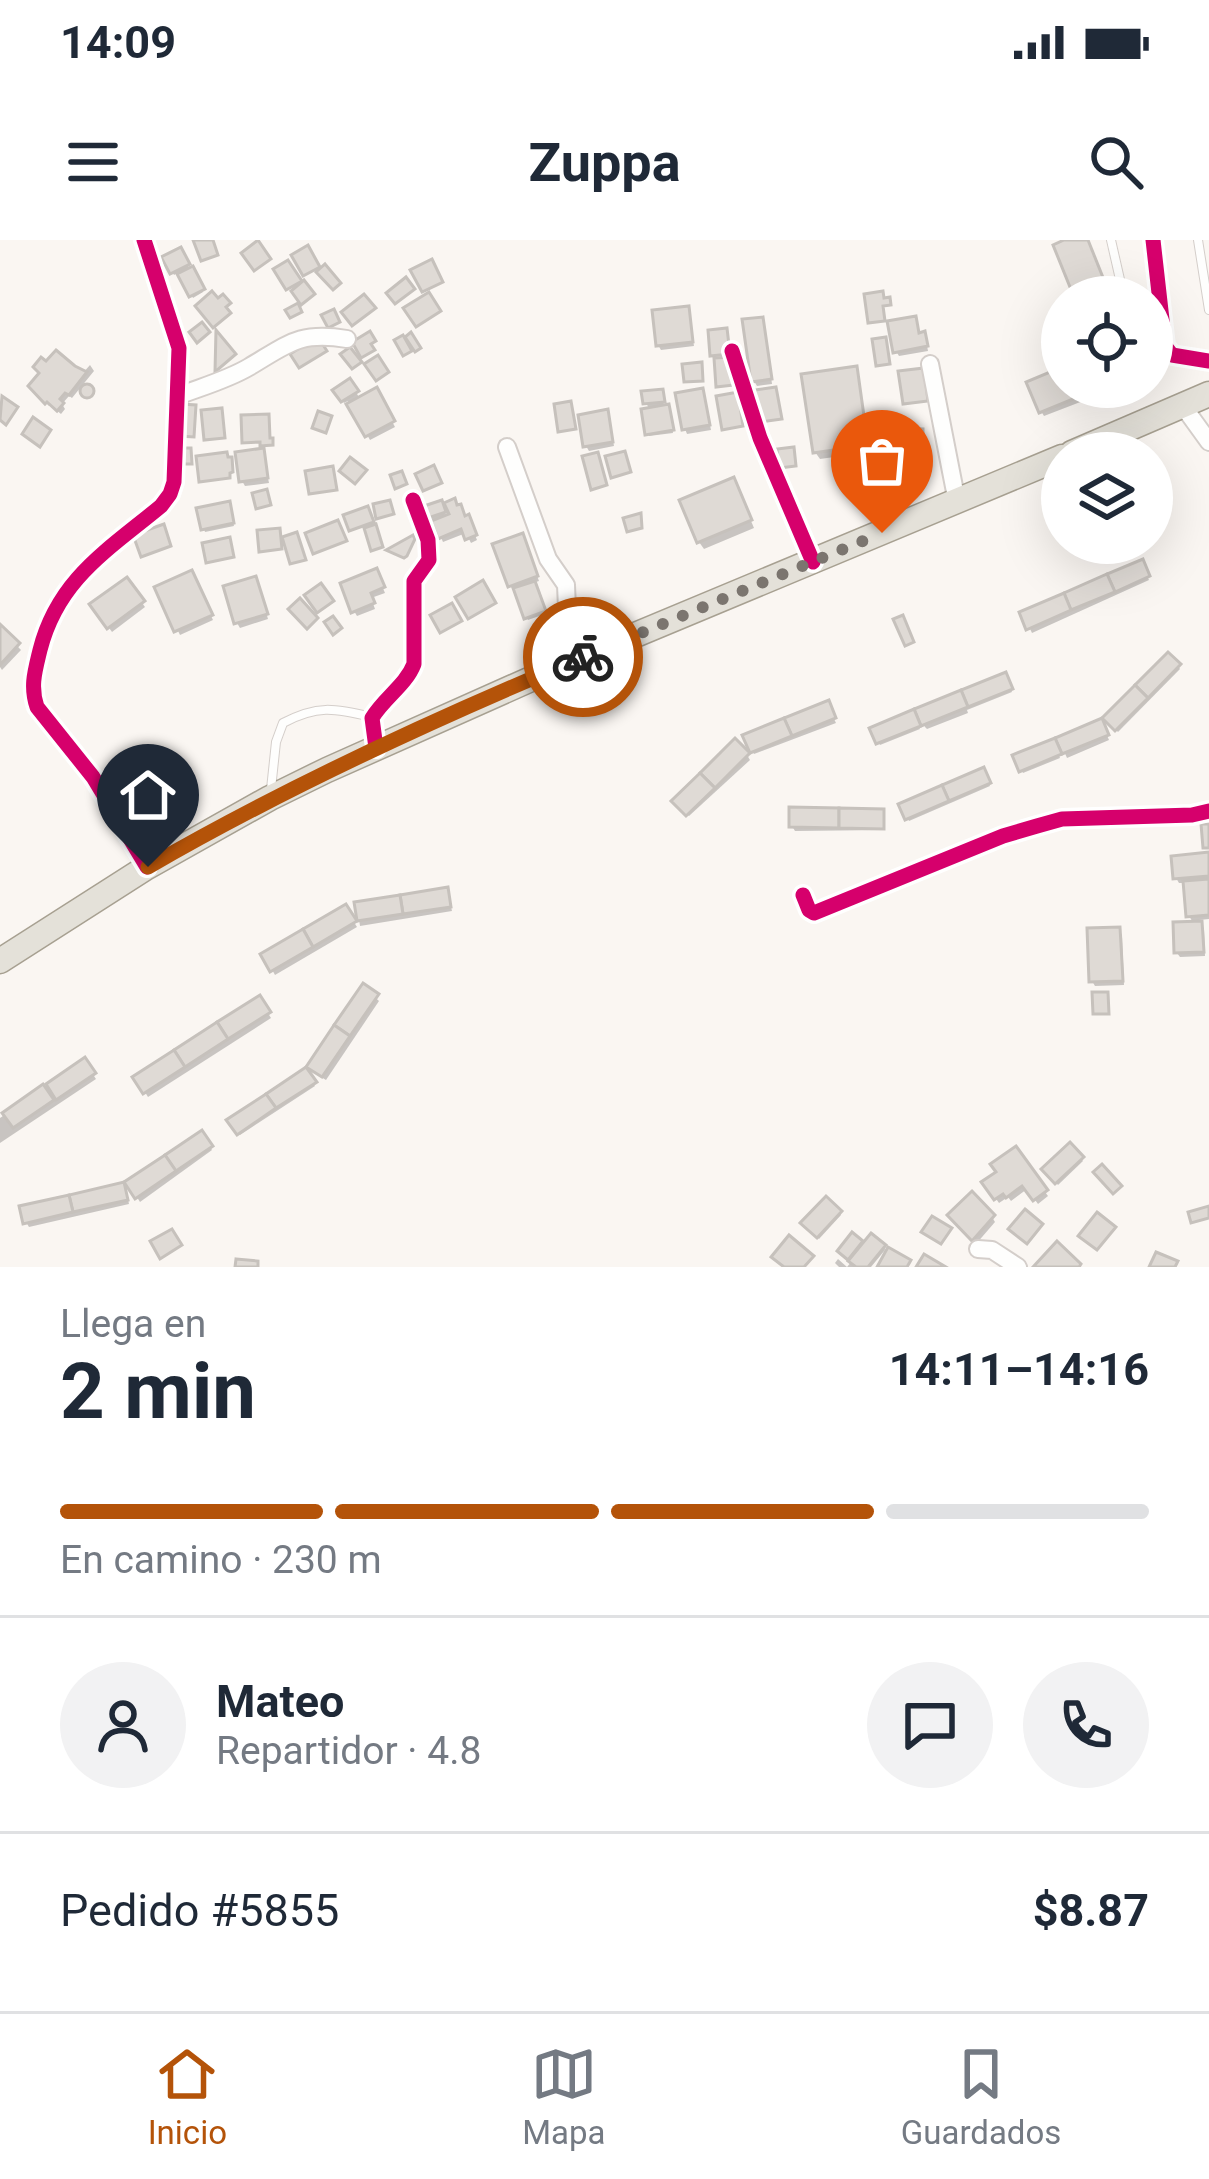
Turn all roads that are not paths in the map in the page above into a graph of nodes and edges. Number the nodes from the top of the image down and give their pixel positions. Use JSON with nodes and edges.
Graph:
{"nodes":[{"id":1,"x":144,"y":240,"type":"edge"},
{"id":2,"x":1111,"y":240,"type":"edge"},
{"id":3,"x":1153,"y":240,"type":"edge"},
{"id":4,"x":1198,"y":240,"type":"edge"},
{"id":5,"x":1119,"y":276,"type":"edge"},
{"id":6,"x":1155,"y":276,"type":"edge"},
{"id":7,"x":1209,"y":310,"type":"edge"},
{"id":8,"x":347,"y":339,"type":"dead end"},
{"id":9,"x":732,"y":350,"type":"dead end"},
{"id":10,"x":1173,"y":355,"type":"edge"},
{"id":11,"x":1209,"y":361,"type":"edge"},
{"id":12,"x":930,"y":364,"type":"dead end"},
{"id":13,"x":1209,"y":394,"type":"edge"},
{"id":14,"x":178,"y":397,"type":"junction"},
{"id":15,"x":1183,"y":406,"type":"junction"},
{"id":16,"x":1122,"y":432,"type":"edge"},
{"id":17,"x":1209,"y":442,"type":"edge"},
{"id":18,"x":507,"y":446,"type":"dead end"},
{"id":19,"x":1041,"y":466,"type":"edge"},
{"id":20,"x":413,"y":500,"type":"dead end"},
{"id":21,"x":958,"y":502,"type":"junction"},
{"id":22,"x":813,"y":562,"type":"junction"},
{"id":23,"x":549,"y":671,"type":"junction"},
{"id":24,"x":372,"y":718,"type":"junction"},
{"id":25,"x":376,"y":748,"type":"junction"},
{"id":26,"x":270,"y":798,"type":"junction"},
{"id":27,"x":1209,"y":811,"type":"edge"},
{"id":28,"x":148,"y":867,"type":"junction"},
{"id":29,"x":803,"y":895,"type":"dead end"},
{"id":30,"x":0,"y":962,"type":"edge"},
{"id":31,"x":978,"y":1250,"type":"dead end"},
{"id":32,"x":1018,"y":1267,"type":"edge"}],
"edges":[{"from":1,"to":14,"type":"street"},
{"from":2,"to":5,"type":"lane"},
{"from":3,"to":6,"type":"street"},
{"from":4,"to":7,"type":"lane"},
{"from":8,"to":14,"type":"street"},
{"from":9,"to":22,"type":"street"},
{"from":10,"to":11,"type":"street"},
{"from":12,"to":21,"type":"street"},
{"from":13,"to":15,"type":"main road"},
{"from":14,"to":28,"type":"street"},
{"from":15,"to":16,"type":"main road"},
{"from":15,"to":17,"type":"street"},
{"from":18,"to":23,"type":"street"},
{"from":19,"to":21,"type":"main road"},
{"from":20,"to":24,"type":"street"},
{"from":21,"to":22,"type":"main road"},
{"from":22,"to":23,"type":"main road"},
{"from":23,"to":25,"type":"main road"},
{"from":24,"to":25,"type":"street"},
{"from":24,"to":26,"type":"lane"},
{"from":25,"to":26,"type":"main road"},
{"from":26,"to":28,"type":"main road"},
{"from":27,"to":29,"type":"street"},
{"from":28,"to":30,"type":"main road"},
{"from":31,"to":32,"type":"street"}]}
